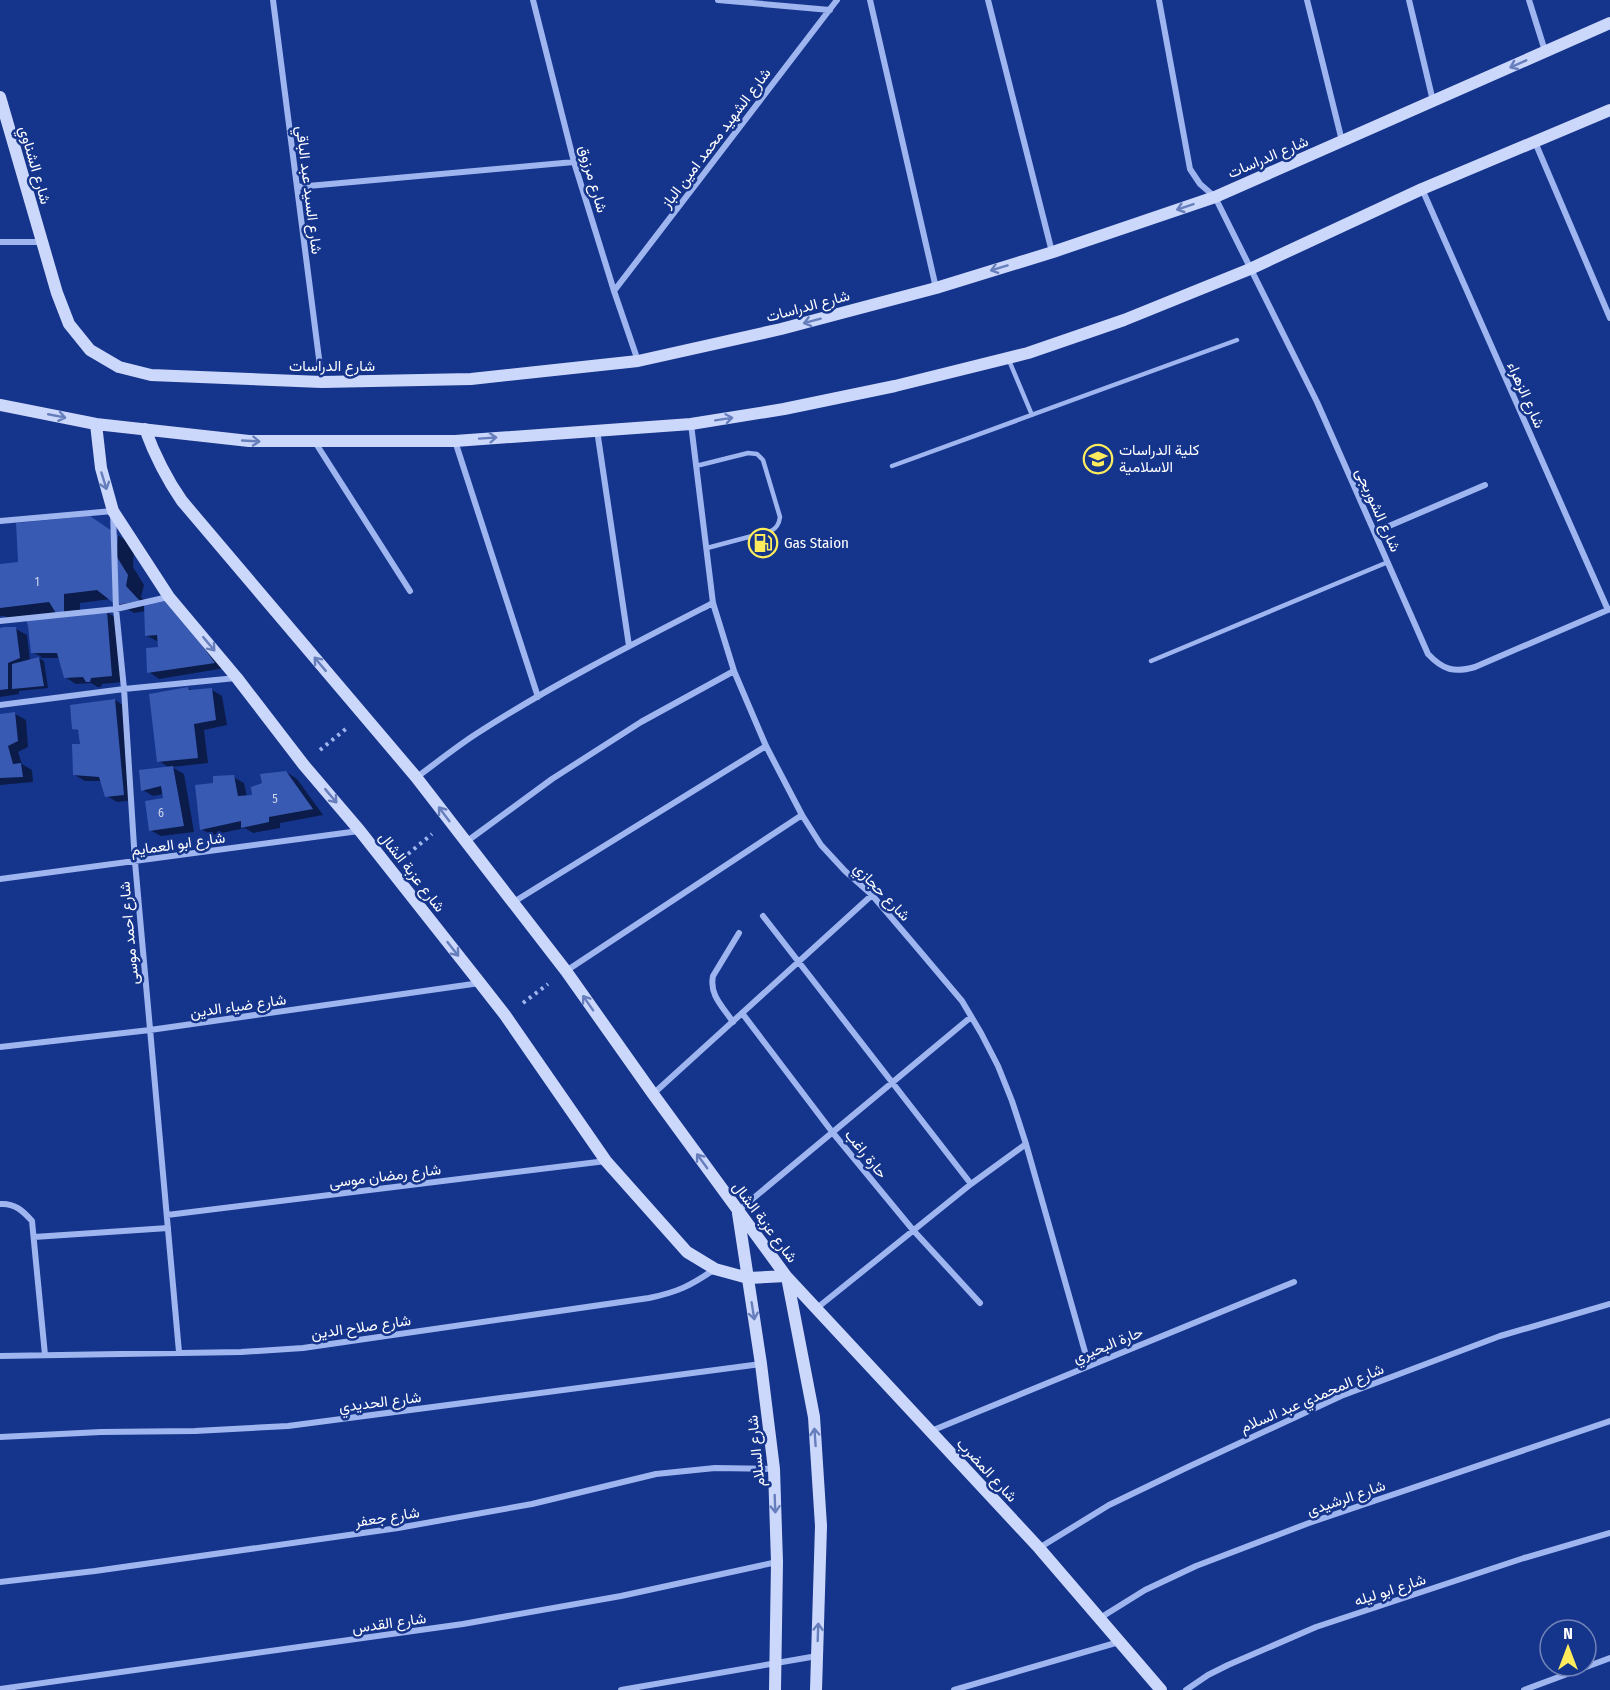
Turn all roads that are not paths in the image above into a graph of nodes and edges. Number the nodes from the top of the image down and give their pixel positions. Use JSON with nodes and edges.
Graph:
{"nodes":[{"id":1,"x":273,"y":0,"type":"edge"},
{"id":2,"x":533,"y":0,"type":"edge"},
{"id":3,"x":718,"y":0,"type":"edge"},
{"id":4,"x":837,"y":0,"type":"edge"},
{"id":5,"x":870,"y":0,"type":"edge"},
{"id":6,"x":988,"y":0,"type":"edge"},
{"id":7,"x":1159,"y":0,"type":"edge"},
{"id":8,"x":1307,"y":0,"type":"edge"},
{"id":9,"x":1408,"y":0,"type":"edge"},
{"id":10,"x":1529,"y":0,"type":"edge"},
{"id":11,"x":830,"y":10,"type":"junction"},
{"id":12,"x":1610,"y":23,"type":"edge"},
{"id":13,"x":1545,"y":52,"type":"junction"},
{"id":14,"x":0,"y":97,"type":"edge"},
{"id":15,"x":1433,"y":101,"type":"junction"},
{"id":16,"x":1610,"y":110,"type":"edge"},
{"id":17,"x":1342,"y":141,"type":"junction"},
{"id":18,"x":1535,"y":142,"type":"junction"},
{"id":19,"x":574,"y":162,"type":"junction"},
{"id":20,"x":297,"y":187,"type":"junction"},
{"id":21,"x":1422,"y":189,"type":"junction"},
{"id":22,"x":1215,"y":197,"type":"junction"},
{"id":23,"x":0,"y":242,"type":"edge"},
{"id":24,"x":42,"y":242,"type":"junction"},
{"id":25,"x":1053,"y":252,"type":"junction"},
{"id":26,"x":1250,"y":269,"type":"junction"},
{"id":27,"x":936,"y":288,"type":"junction"},
{"id":28,"x":614,"y":291,"type":"junction"},
{"id":29,"x":1610,"y":318,"type":"edge"},
{"id":30,"x":1237,"y":340,"type":"dead end"},
{"id":31,"x":1008,"y":358,"type":"junction"},
{"id":32,"x":638,"y":361,"type":"junction"},
{"id":33,"x":322,"y":382,"type":"junction"},
{"id":34,"x":0,"y":405,"type":"edge"},
{"id":35,"x":1032,"y":415,"type":"junction"},
{"id":36,"x":96,"y":424,"type":"junction"},
{"id":37,"x":691,"y":424,"type":"junction"},
{"id":38,"x":145,"y":429,"type":"junction"},
{"id":39,"x":597,"y":430,"type":"junction"},
{"id":40,"x":315,"y":441,"type":"junction"},
{"id":41,"x":455,"y":441,"type":"junction"},
{"id":42,"x":696,"y":466,"type":"junction"},
{"id":43,"x":892,"y":466,"type":"dead end"},
{"id":44,"x":1485,"y":485,"type":"dead end"},
{"id":45,"x":114,"y":511,"type":"junction"},
{"id":46,"x":0,"y":521,"type":"edge"},
{"id":47,"x":1375,"y":532,"type":"junction"},
{"id":48,"x":706,"y":548,"type":"junction"},
{"id":49,"x":1388,"y":562,"type":"junction"},
{"id":50,"x":410,"y":591,"type":"dead end"},
{"id":51,"x":169,"y":597,"type":"junction"},
{"id":52,"x":713,"y":603,"type":"junction"},
{"id":53,"x":116,"y":609,"type":"junction"},
{"id":54,"x":1609,"y":609,"type":"edge"},
{"id":55,"x":0,"y":621,"type":"edge"},
{"id":56,"x":629,"y":646,"type":"junction"},
{"id":57,"x":1151,"y":661,"type":"dead end"},
{"id":58,"x":734,"y":671,"type":"junction"},
{"id":59,"x":237,"y":678,"type":"junction"},
{"id":60,"x":124,"y":689,"type":"junction"},
{"id":61,"x":538,"y":697,"type":"junction"},
{"id":62,"x":0,"y":705,"type":"edge"},
{"id":63,"x":766,"y":746,"type":"junction"},
{"id":64,"x":416,"y":777,"type":"junction"},
{"id":65,"x":802,"y":815,"type":"junction"},
{"id":66,"x":360,"y":831,"type":"junction"},
{"id":67,"x":466,"y":842,"type":"junction"},
{"id":68,"x":135,"y":862,"type":"junction"},
{"id":69,"x":0,"y":879,"type":"edge"},
{"id":70,"x":872,"y":895,"type":"junction"},
{"id":71,"x":512,"y":903,"type":"junction"},
{"id":72,"x":763,"y":915,"type":"dead end"},
{"id":73,"x":739,"y":933,"type":"dead end"},
{"id":74,"x":799,"y":962,"type":"junction"},
{"id":75,"x":566,"y":971,"type":"junction"},
{"id":76,"x":480,"y":983,"type":"junction"},
{"id":77,"x":742,"y":1013,"type":"junction"},
{"id":78,"x":971,"y":1017,"type":"junction"},
{"id":79,"x":733,"y":1022,"type":"junction"},
{"id":80,"x":150,"y":1030,"type":"junction"},
{"id":81,"x":0,"y":1047,"type":"edge"},
{"id":82,"x":893,"y":1082,"type":"junction"},
{"id":83,"x":653,"y":1094,"type":"junction"},
{"id":84,"x":833,"y":1133,"type":"junction"},
{"id":85,"x":1026,"y":1144,"type":"junction"},
{"id":86,"x":606,"y":1161,"type":"junction"},
{"id":87,"x":971,"y":1184,"type":"junction"},
{"id":88,"x":0,"y":1204,"type":"edge"},
{"id":89,"x":738,"y":1211,"type":"junction"},
{"id":90,"x":167,"y":1215,"type":"junction"},
{"id":91,"x":168,"y":1228,"type":"junction"},
{"id":92,"x":913,"y":1230,"type":"junction"},
{"id":93,"x":34,"y":1237,"type":"junction"},
{"id":94,"x":715,"y":1269,"type":"junction"},
{"id":95,"x":786,"y":1276,"type":"junction"},
{"id":96,"x":748,"y":1278,"type":"junction"},
{"id":97,"x":1294,"y":1282,"type":"dead end"},
{"id":98,"x":980,"y":1303,"type":"dead end"},
{"id":99,"x":1610,"y":1304,"type":"edge"},
{"id":100,"x":817,"y":1308,"type":"junction"},
{"id":101,"x":179,"y":1352,"type":"junction"},
{"id":102,"x":45,"y":1355,"type":"junction"},
{"id":103,"x":0,"y":1356,"type":"edge"},
{"id":104,"x":761,"y":1364,"type":"junction"},
{"id":105,"x":1089,"y":1366,"type":"junction"},
{"id":106,"x":1610,"y":1421,"type":"edge"},
{"id":107,"x":930,"y":1431,"type":"junction"},
{"id":108,"x":0,"y":1437,"type":"edge"},
{"id":109,"x":774,"y":1469,"type":"junction"},
{"id":110,"x":1610,"y":1533,"type":"edge"},
{"id":111,"x":1039,"y":1548,"type":"junction"},
{"id":112,"x":777,"y":1562,"type":"junction"},
{"id":113,"x":0,"y":1582,"type":"edge"},
{"id":114,"x":1099,"y":1619,"type":"junction"},
{"id":115,"x":1119,"y":1642,"type":"junction"},
{"id":116,"x":817,"y":1656,"type":"junction"},
{"id":117,"x":1610,"y":1658,"type":"edge"},
{"id":118,"x":775,"y":1664,"type":"junction"},
{"id":119,"x":0,"y":1689,"type":"edge"},
{"id":120,"x":621,"y":1690,"type":"edge"},
{"id":121,"x":775,"y":1690,"type":"edge"},
{"id":122,"x":816,"y":1690,"type":"edge"},
{"id":123,"x":954,"y":1690,"type":"edge"},
{"id":124,"x":1161,"y":1690,"type":"edge"},
{"id":125,"x":1186,"y":1690,"type":"edge"},
{"id":126,"x":1524,"y":1690,"type":"edge"}],
"edges":[{"from":1,"to":20,"type":"street","name":"شارع السيد عبد الباقي"},
{"from":2,"to":19,"type":"street","name":"شارع مرزوق"},
{"from":3,"to":11,"type":"street"},
{"from":4,"to":11,"type":"street","name":"شارع الشهيد محمد امين الباز"},
{"from":5,"to":27,"type":"street"},
{"from":6,"to":25,"type":"street"},
{"from":7,"to":22,"type":"street","name":"شارع الشوربجى"},
{"from":8,"to":17,"type":"street"},
{"from":9,"to":15,"type":"street"},
{"from":10,"to":13,"type":"street"},
{"from":11,"to":28,"type":"street","name":"شارع الشهيد محمد امين الباز"},
{"from":12,"to":13,"type":"street","name":"شارع الدراسات"},
{"from":13,"to":15,"type":"street","name":"شارع الدراسات","one_way":true},
{"from":14,"to":24,"type":"street","name":"شارع الشناوي"},
{"from":15,"to":17,"type":"street","name":"شارع الدراسات"},
{"from":16,"to":18,"type":"street"},
{"from":17,"to":22,"type":"street","name":"شارع الدراسات"},
{"from":18,"to":21,"type":"street"},
{"from":18,"to":29,"type":"street"},
{"from":19,"to":20,"type":"street"},
{"from":19,"to":28,"type":"street","name":"شارع مرزوق"},
{"from":20,"to":33,"type":"street","name":"شارع السيد عبد الباقي"},
{"from":21,"to":26,"type":"street"},
{"from":21,"to":54,"type":"street","name":"شارع الزهراء"},
{"from":22,"to":25,"type":"street","name":"شارع الدراسات","one_way":true},
{"from":22,"to":26,"type":"street","name":"شارع الشوربجى"},
{"from":23,"to":24,"type":"street"},
{"from":24,"to":33,"type":"street","name":"شارع الدراسات"},
{"from":25,"to":27,"type":"street","name":"شارع الدراسات","one_way":true},
{"from":26,"to":31,"type":"street"},
{"from":26,"to":47,"type":"street","name":"شارع الشوربجى"},
{"from":27,"to":32,"type":"street","name":"شارع الدراسات","one_way":true},
{"from":28,"to":32,"type":"street","name":"شارع مرزوق"},
{"from":30,"to":35,"type":"lane"},
{"from":31,"to":35,"type":"lane"},
{"from":37,"to":31,"type":"street","one_way":true},
{"from":32,"to":33,"type":"street","name":"شارع الدراسات"},
{"from":34,"to":36,"type":"street","one_way":true},
{"from":35,"to":43,"type":"lane"},
{"from":36,"to":38,"type":"street"},
{"from":36,"to":45,"type":"street","name":"شارع عزبة الشال","one_way":true},
{"from":37,"to":39,"type":"street"},
{"from":37,"to":42,"type":"street","name":"شارع حجازي"},
{"from":38,"to":40,"type":"street","one_way":true},
{"from":64,"to":38,"type":"street","name":"شارع عزبة الشال","one_way":true},
{"from":41,"to":39,"type":"street","one_way":true},
{"from":39,"to":56,"type":"street"},
{"from":40,"to":41,"type":"street"},
{"from":40,"to":50,"type":"street"},
{"from":41,"to":61,"type":"street"},
{"from":42,"to":48,"type":"street","name":"شارع حجازي"},
{"from":42,"to":48,"type":"lane"},
{"from":44,"to":47,"type":"street"},
{"from":45,"to":46,"type":"street"},
{"from":45,"to":51,"type":"street","name":"شارع عزبة الشال"},
{"from":45,"to":53,"type":"street","name":"شارع احمد موسى"},
{"from":47,"to":49,"type":"street","name":"شارع الشوربجى"},
{"from":48,"to":52,"type":"street","name":"شارع حجازي"},
{"from":49,"to":54,"type":"street","name":"شارع الشوربجى"},
{"from":49,"to":57,"type":"lane"},
{"from":51,"to":53,"type":"street"},
{"from":51,"to":59,"type":"street","name":"شارع عزبة الشال","one_way":true},
{"from":52,"to":56,"type":"street"},
{"from":52,"to":58,"type":"street","name":"شارع حجازي"},
{"from":53,"to":55,"type":"street"},
{"from":53,"to":60,"type":"street","name":"شارع احمد موسى"},
{"from":56,"to":61,"type":"street"},
{"from":58,"to":63,"type":"street","name":"شارع حجازي"},
{"from":58,"to":67,"type":"street"},
{"from":59,"to":60,"type":"street"},
{"from":59,"to":66,"type":"street","name":"شارع عزبة الشال","one_way":true},
{"from":60,"to":62,"type":"street"},
{"from":60,"to":68,"type":"street","name":"شارع احمد موسى"},
{"from":61,"to":64,"type":"street"},
{"from":63,"to":65,"type":"street","name":"شارع حجازي"},
{"from":63,"to":71,"type":"street"},
{"from":67,"to":64,"type":"street","name":"شارع عزبة الشال","one_way":true},
{"from":65,"to":70,"type":"street","name":"شارع حجازي"},
{"from":65,"to":75,"type":"street"},
{"from":66,"to":68,"type":"street","name":"شارع ابو العمايم"},
{"from":66,"to":76,"type":"street","name":"شارع عزبة الشال","one_way":true},
{"from":67,"to":71,"type":"street","name":"شارع عزبة الشال"},
{"from":68,"to":69,"type":"street","name":"شارع ابو العمايم"},
{"from":68,"to":80,"type":"street","name":"شارع احمد موسى"},
{"from":70,"to":74,"type":"street"},
{"from":70,"to":78,"type":"street","name":"شارع حجازي"},
{"from":71,"to":75,"type":"street","name":"شارع عزبة الشال"},
{"from":72,"to":74,"type":"street"},
{"from":73,"to":79,"type":"street"},
{"from":74,"to":77,"type":"street"},
{"from":74,"to":82,"type":"street"},
{"from":83,"to":75,"type":"street","name":"شارع عزبة الشال","one_way":true},
{"from":76,"to":80,"type":"street","name":"شارع ضياء الدين"},
{"from":76,"to":86,"type":"street","name":"شارع عزبة الشال"},
{"from":77,"to":79,"type":"street"},
{"from":77,"to":84,"type":"street","name":"حارة راغب"},
{"from":78,"to":82,"type":"street"},
{"from":78,"to":85,"type":"street","name":"شارع حجازي"},
{"from":79,"to":83,"type":"street"},
{"from":80,"to":81,"type":"street","name":"شارع ضياء الدين"},
{"from":80,"to":90,"type":"street","name":"شارع احمد موسى"},
{"from":82,"to":84,"type":"street"},
{"from":82,"to":87,"type":"street"},
{"from":89,"to":83,"type":"street","name":"شارع عزبة الشال","one_way":true},
{"from":84,"to":89,"type":"street"},
{"from":84,"to":92,"type":"street","name":"حارة راغب"},
{"from":85,"to":87,"type":"street"},
{"from":85,"to":105,"type":"street","name":"شارع حجازي"},
{"from":86,"to":90,"type":"street","name":"شارع رمضان موسى"},
{"from":86,"to":94,"type":"street","name":"شارع عزبة الشال"},
{"from":87,"to":92,"type":"street"},
{"from":88,"to":93,"type":"street"},
{"from":89,"to":95,"type":"street","name":"شارع عزبة الشال"},
{"from":89,"to":96,"type":"street","name":"شارع السلام"},
{"from":90,"to":91,"type":"street","name":"شارع احمد موسى"},
{"from":91,"to":93,"type":"street"},
{"from":91,"to":101,"type":"street","name":"شارع احمد موسى"},
{"from":92,"to":98,"type":"street","name":"حارة راغب"},
{"from":92,"to":100,"type":"street"},
{"from":93,"to":102,"type":"street"},
{"from":94,"to":96,"type":"street","name":"شارع عزبة الشال"},
{"from":94,"to":101,"type":"street","name":"شارع صلاح الدين"},
{"from":95,"to":96,"type":"street","name":"شارع عزبة الشال"},
{"from":95,"to":100,"type":"street","name":"شارع المضرب"},
{"from":116,"to":95,"type":"street","one_way":true},
{"from":96,"to":104,"type":"street","name":"شارع السلام","one_way":true},
{"from":97,"to":105,"type":"street","name":"حارة البحيري"},
{"from":99,"to":111,"type":"street","name":"شارع المحمدي عبد السلام"},
{"from":100,"to":107,"type":"street","name":"شارع المضرب"},
{"from":101,"to":102,"type":"street","name":"شارع صلاح الدين"},
{"from":102,"to":103,"type":"street","name":"شارع صلاح الدين"},
{"from":104,"to":108,"type":"street","name":"شارع الحديدي"},
{"from":104,"to":109,"type":"street","name":"شارع السلام"},
{"from":105,"to":107,"type":"street","name":"حارة البحيري"},
{"from":106,"to":114,"type":"street","name":"شارع الرشيدى"},
{"from":107,"to":111,"type":"street","name":"شارع المضرب"},
{"from":109,"to":112,"type":"street","name":"شارع السلام","one_way":true},
{"from":109,"to":113,"type":"street","name":"شارع جعفر"},
{"from":110,"to":125,"type":"street","name":"شارع ابو ليله"},
{"from":111,"to":114,"type":"street","name":"شارع المضرب"},
{"from":112,"to":118,"type":"street","name":"شارع السلام"},
{"from":112,"to":119,"type":"street","name":"شارع القدس"},
{"from":114,"to":115,"type":"street","name":"شارع المضرب"},
{"from":115,"to":123,"type":"street"},
{"from":115,"to":124,"type":"street","name":"شارع المضرب"},
{"from":116,"to":118,"type":"street"},
{"from":116,"to":122,"type":"street"},
{"from":117,"to":126,"type":"street"},
{"from":118,"to":120,"type":"street"},
{"from":118,"to":121,"type":"street","name":"شارع السلام"}]}
